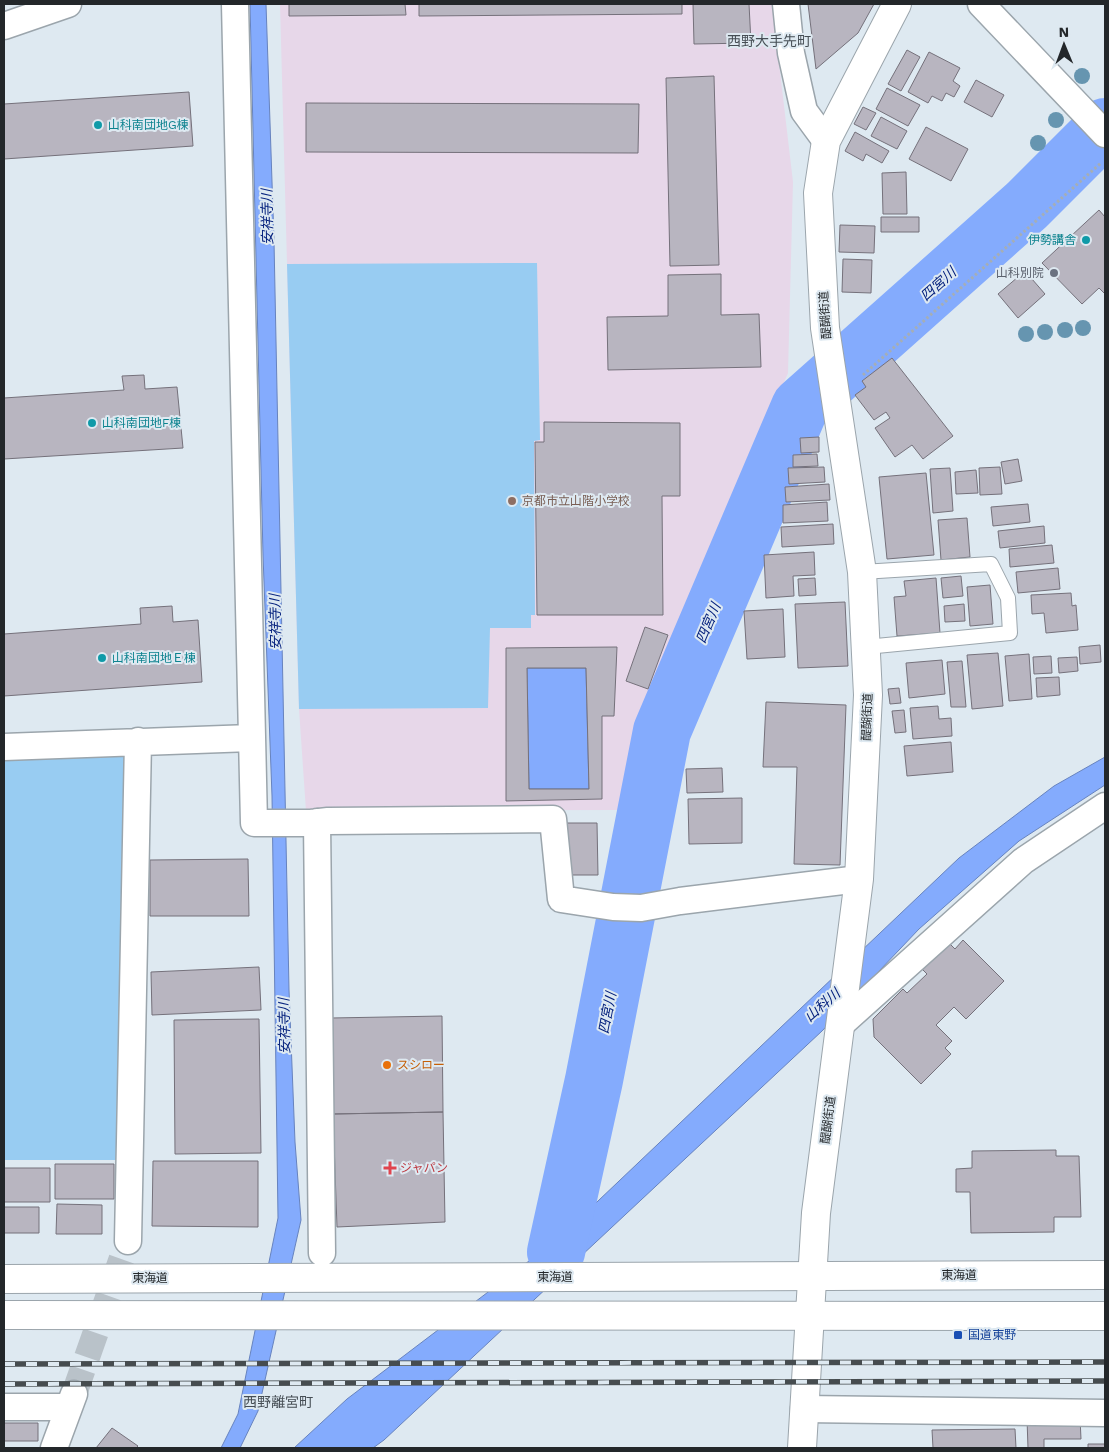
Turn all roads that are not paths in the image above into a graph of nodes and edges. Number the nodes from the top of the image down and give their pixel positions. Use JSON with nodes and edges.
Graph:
{"nodes":[{"id":1,"x":68,"y":4,"type":"edge"},
{"id":2,"x":235,"y":4,"type":"edge"},
{"id":3,"x":786,"y":4,"type":"edge"},
{"id":4,"x":897,"y":4,"type":"edge"},
{"id":5,"x":981,"y":4,"type":"edge"},
{"id":6,"x":4,"y":26,"type":"edge"},
{"id":7,"x":1100,"y":128,"type":"edge"},
{"id":8,"x":826,"y":141,"type":"junction"},
{"id":9,"x":862,"y":572,"type":"junction"},
{"id":10,"x":866,"y":647,"type":"junction"},
{"id":11,"x":251,"y":738,"type":"junction"},
{"id":12,"x":138,"y":741,"type":"junction"},
{"id":13,"x":4,"y":747,"type":"edge"},
{"id":14,"x":1105,"y":806,"type":"edge"},
{"id":15,"x":314,"y":823,"type":"junction"},
{"id":16,"x":859,"y":879,"type":"junction"},
{"id":17,"x":842,"y":1013,"type":"junction"},
{"id":18,"x":128,"y":1241,"type":"tunnel mouth"},
{"id":19,"x":322,"y":1252,"type":"dead end"},
{"id":20,"x":812,"y":1275,"type":"junction"},
{"id":21,"x":1105,"y":1275,"type":"edge"},
{"id":22,"x":4,"y":1279,"type":"edge"},
{"id":23,"x":4,"y":1315,"type":"edge"},
{"id":24,"x":810,"y":1315,"type":"junction"},
{"id":25,"x":1105,"y":1316,"type":"edge"},
{"id":26,"x":4,"y":1407,"type":"edge"},
{"id":27,"x":804,"y":1409,"type":"junction"},
{"id":28,"x":1105,"y":1413,"type":"edge"},
{"id":29,"x":54,"y":1448,"type":"edge"},
{"id":30,"x":802,"y":1448,"type":"edge"}],
"edges":[{"from":1,"to":6,"type":"street"},
{"from":2,"to":11,"type":"street"},
{"from":3,"to":8,"type":"street"},
{"from":4,"to":8,"type":"main road","name":"醍醐街道"},
{"from":5,"to":7,"type":"street"},
{"from":8,"to":9,"type":"main road","name":"醍醐街道"},
{"from":9,"to":10,"type":"main road","name":"醍醐街道"},
{"from":9,"to":10,"type":"lane"},
{"from":10,"to":16,"type":"main road","name":"醍醐街道"},
{"from":11,"to":12,"type":"street"},
{"from":11,"to":15,"type":"street"},
{"from":12,"to":13,"type":"street"},
{"from":12,"to":18,"type":"street"},
{"from":14,"to":17,"type":"street"},
{"from":15,"to":16,"type":"street"},
{"from":15,"to":19,"type":"street"},
{"from":16,"to":17,"type":"main road","name":"醍醐街道"},
{"from":17,"to":20,"type":"main road","name":"醍醐街道"},
{"from":20,"to":21,"type":"main road","name":"東海道"},
{"from":20,"to":22,"type":"main road","name":"東海道"},
{"from":20,"to":24,"type":"main road","name":"醍醐街道"},
{"from":23,"to":24,"type":"main road"},
{"from":24,"to":25,"type":"main road"},
{"from":24,"to":27,"type":"main road","name":"醍醐街道"},
{"from":26,"to":29,"type":"street"},
{"from":27,"to":28,"type":"street"},
{"from":27,"to":30,"type":"main road","name":"醍醐街道"}]}
